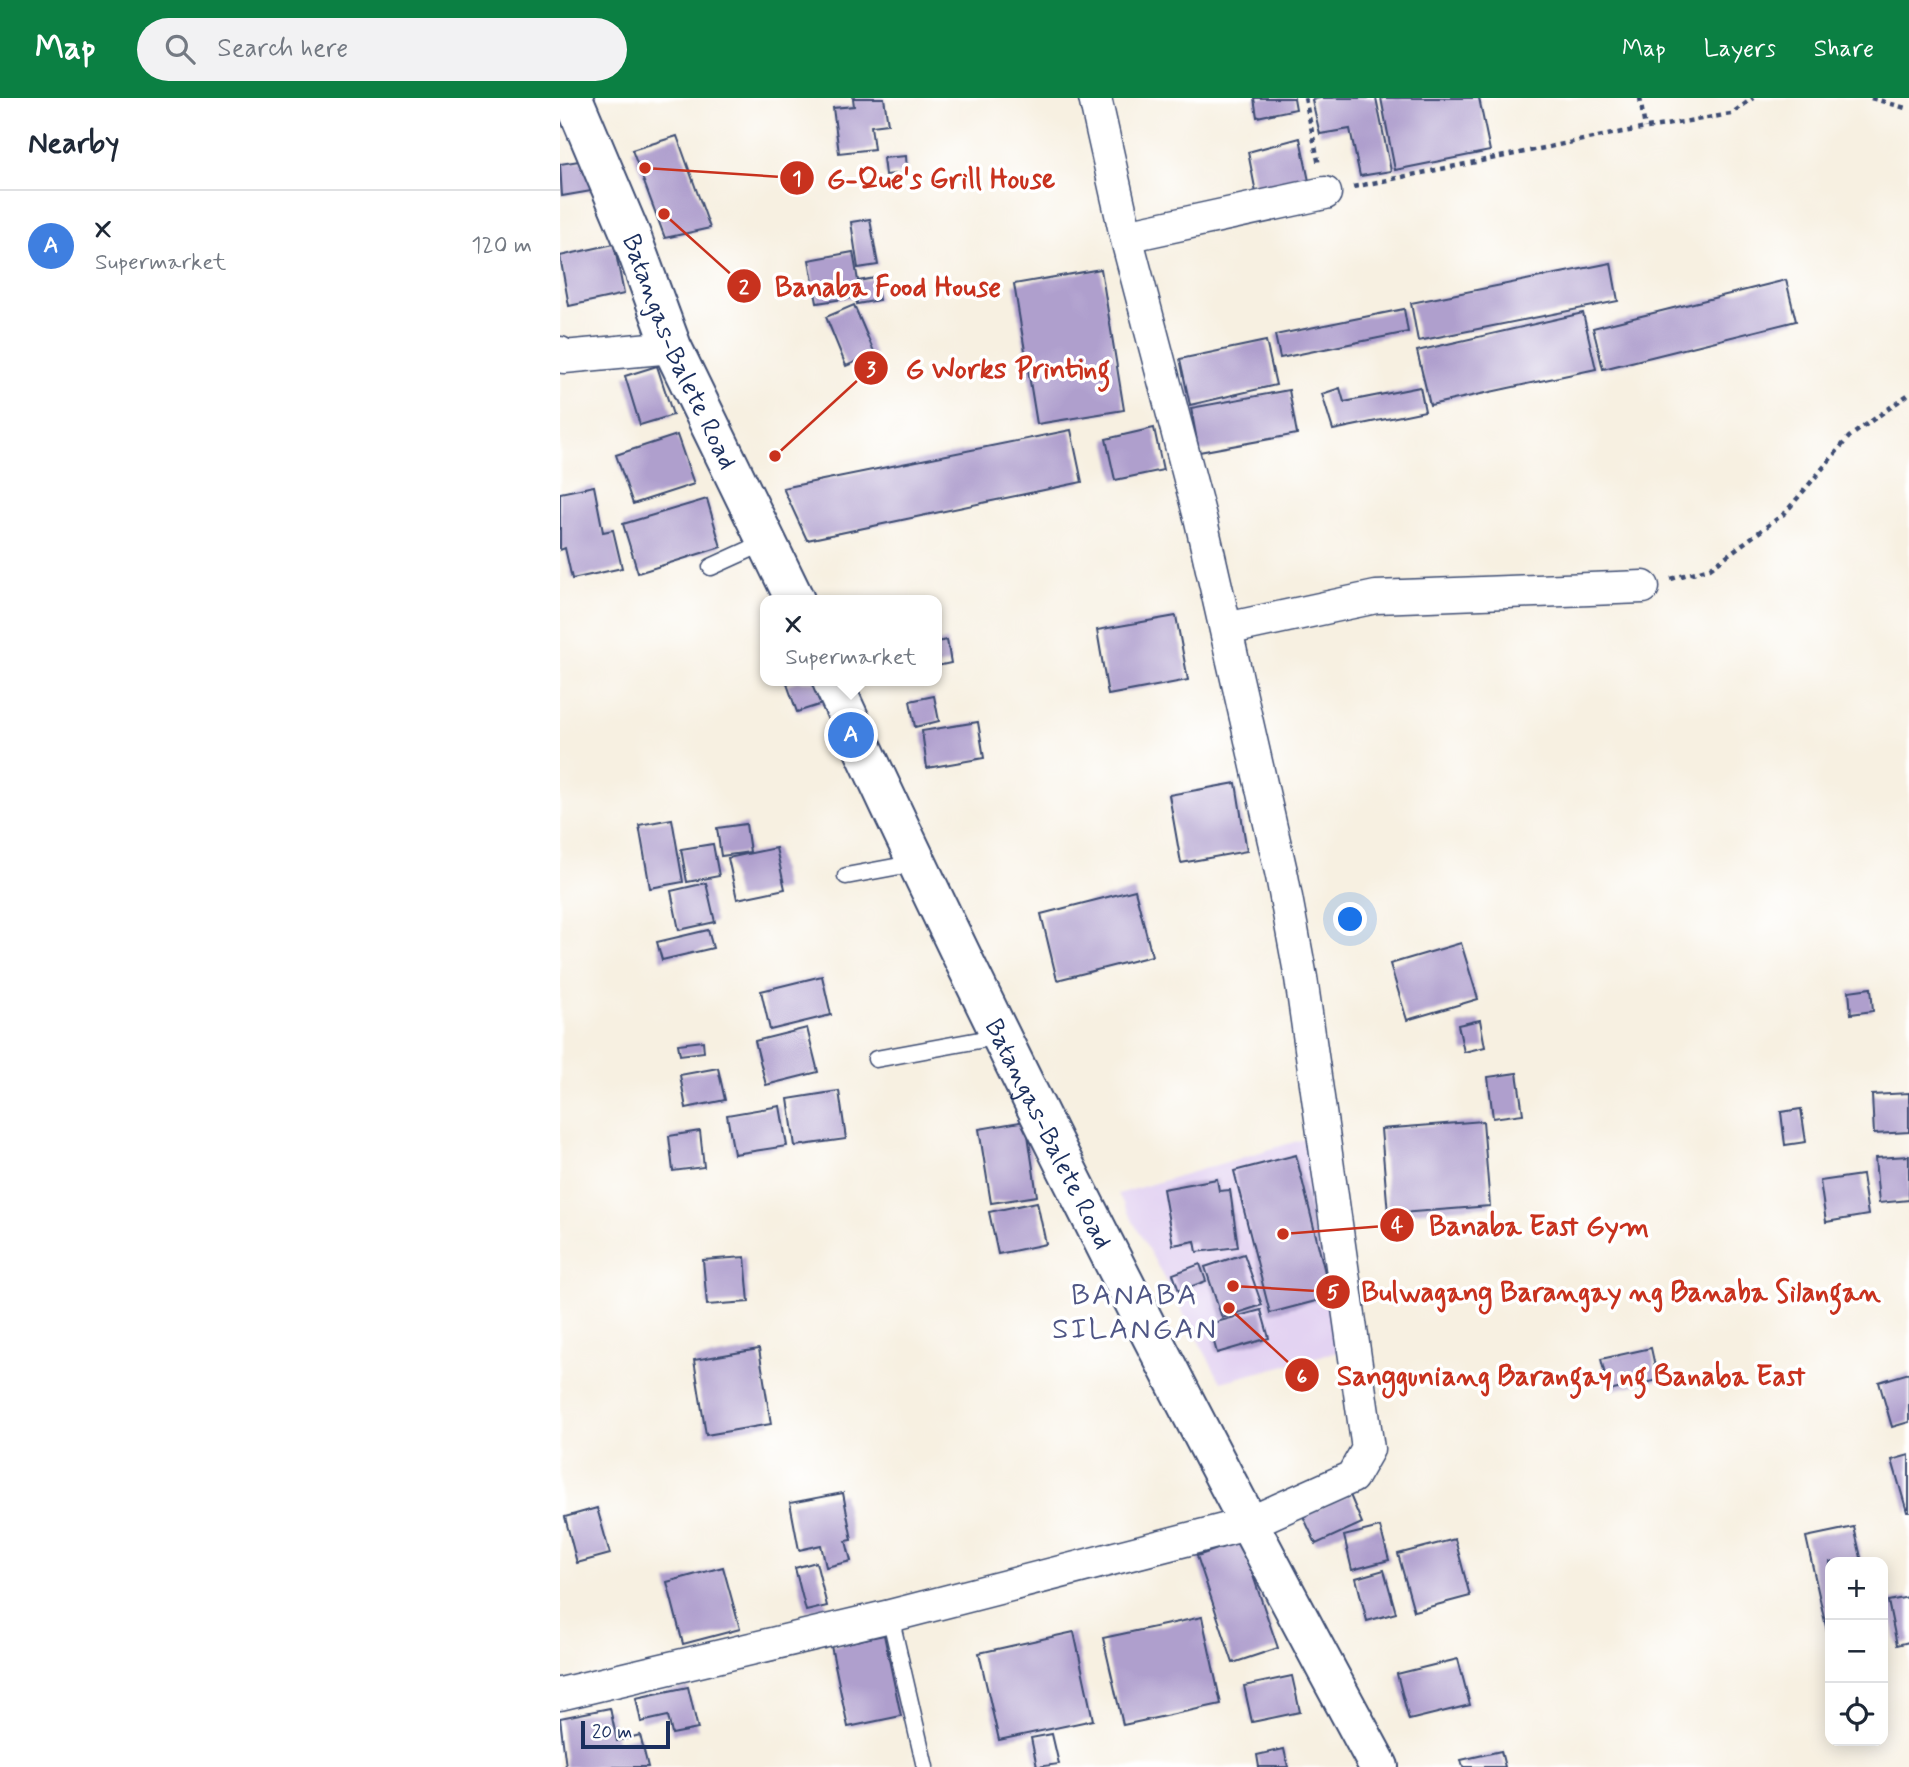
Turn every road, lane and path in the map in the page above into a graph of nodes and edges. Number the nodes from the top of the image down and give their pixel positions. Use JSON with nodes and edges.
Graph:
{"nodes":[{"id":1,"x":573,"y":98,"type":"edge"},
{"id":2,"x":1094,"y":98,"type":"edge"},
{"id":3,"x":1305,"y":98,"type":"edge"},
{"id":4,"x":1640,"y":98,"type":"edge"},
{"id":5,"x":1753,"y":98,"type":"edge"},
{"id":6,"x":1871,"y":98,"type":"edge"},
{"id":7,"x":1909,"y":109,"type":"edge"},
{"id":8,"x":1646,"y":128,"type":"junction"},
{"id":9,"x":1325,"y":193,"type":"junction"},
{"id":10,"x":1126,"y":236,"type":"junction"},
{"id":11,"x":672,"y":347,"type":"junction"},
{"id":12,"x":560,"y":353,"type":"edge"},
{"id":13,"x":1909,"y":394,"type":"edge"},
{"id":14,"x":768,"y":541,"type":"junction"},
{"id":15,"x":711,"y":567,"type":"dead end"},
{"id":16,"x":1643,"y":587,"type":"joint"},
{"id":17,"x":793,"y":595,"type":"edge"},
{"id":18,"x":1226,"y":629,"type":"junction"},
{"id":19,"x":834,"y":686,"type":"edge"},
{"id":20,"x":916,"y":863,"type":"junction"},
{"id":21,"x":846,"y":876,"type":"dead end"},
{"id":22,"x":1001,"y":1036,"type":"junction"},
{"id":23,"x":876,"y":1059,"type":"dead end"},
{"id":24,"x":1247,"y":1524,"type":"junction"},
{"id":25,"x":890,"y":1616,"type":"junction"},
{"id":26,"x":560,"y":1694,"type":"edge"},
{"id":27,"x":925,"y":1767,"type":"edge"},
{"id":28,"x":1379,"y":1767,"type":"edge"}],
"edges":[{"from":1,"to":11,"type":"main road","name":"Batangas-Balete Road"},
{"from":2,"to":10,"type":"street"},
{"from":3,"to":9,"type":"path"},
{"from":4,"to":8,"type":"path"},
{"from":5,"to":8,"type":"path"},
{"from":6,"to":7,"type":"path"},
{"from":8,"to":9,"type":"path"},
{"from":9,"to":10,"type":"street"},
{"from":10,"to":18,"type":"street"},
{"from":11,"to":12,"type":"street"},
{"from":11,"to":14,"type":"main road","name":"Batangas-Balete Road"},
{"from":13,"to":16,"type":"path"},
{"from":14,"to":15,"type":"lane"},
{"from":14,"to":17,"type":"main road","name":"Batangas-Balete Road"},
{"from":16,"to":18,"type":"street"},
{"from":18,"to":24,"type":"street"},
{"from":19,"to":20,"type":"main road","name":"Batangas-Balete Road"},
{"from":20,"to":21,"type":"lane"},
{"from":20,"to":22,"type":"main road","name":"Batangas-Balete Road"},
{"from":22,"to":23,"type":"lane"},
{"from":22,"to":24,"type":"main road","name":"Batangas-Balete Road"},
{"from":24,"to":25,"type":"street"},
{"from":24,"to":28,"type":"main road","name":"Batangas-Balete Road"},
{"from":25,"to":26,"type":"street"},
{"from":25,"to":27,"type":"lane"}]}
